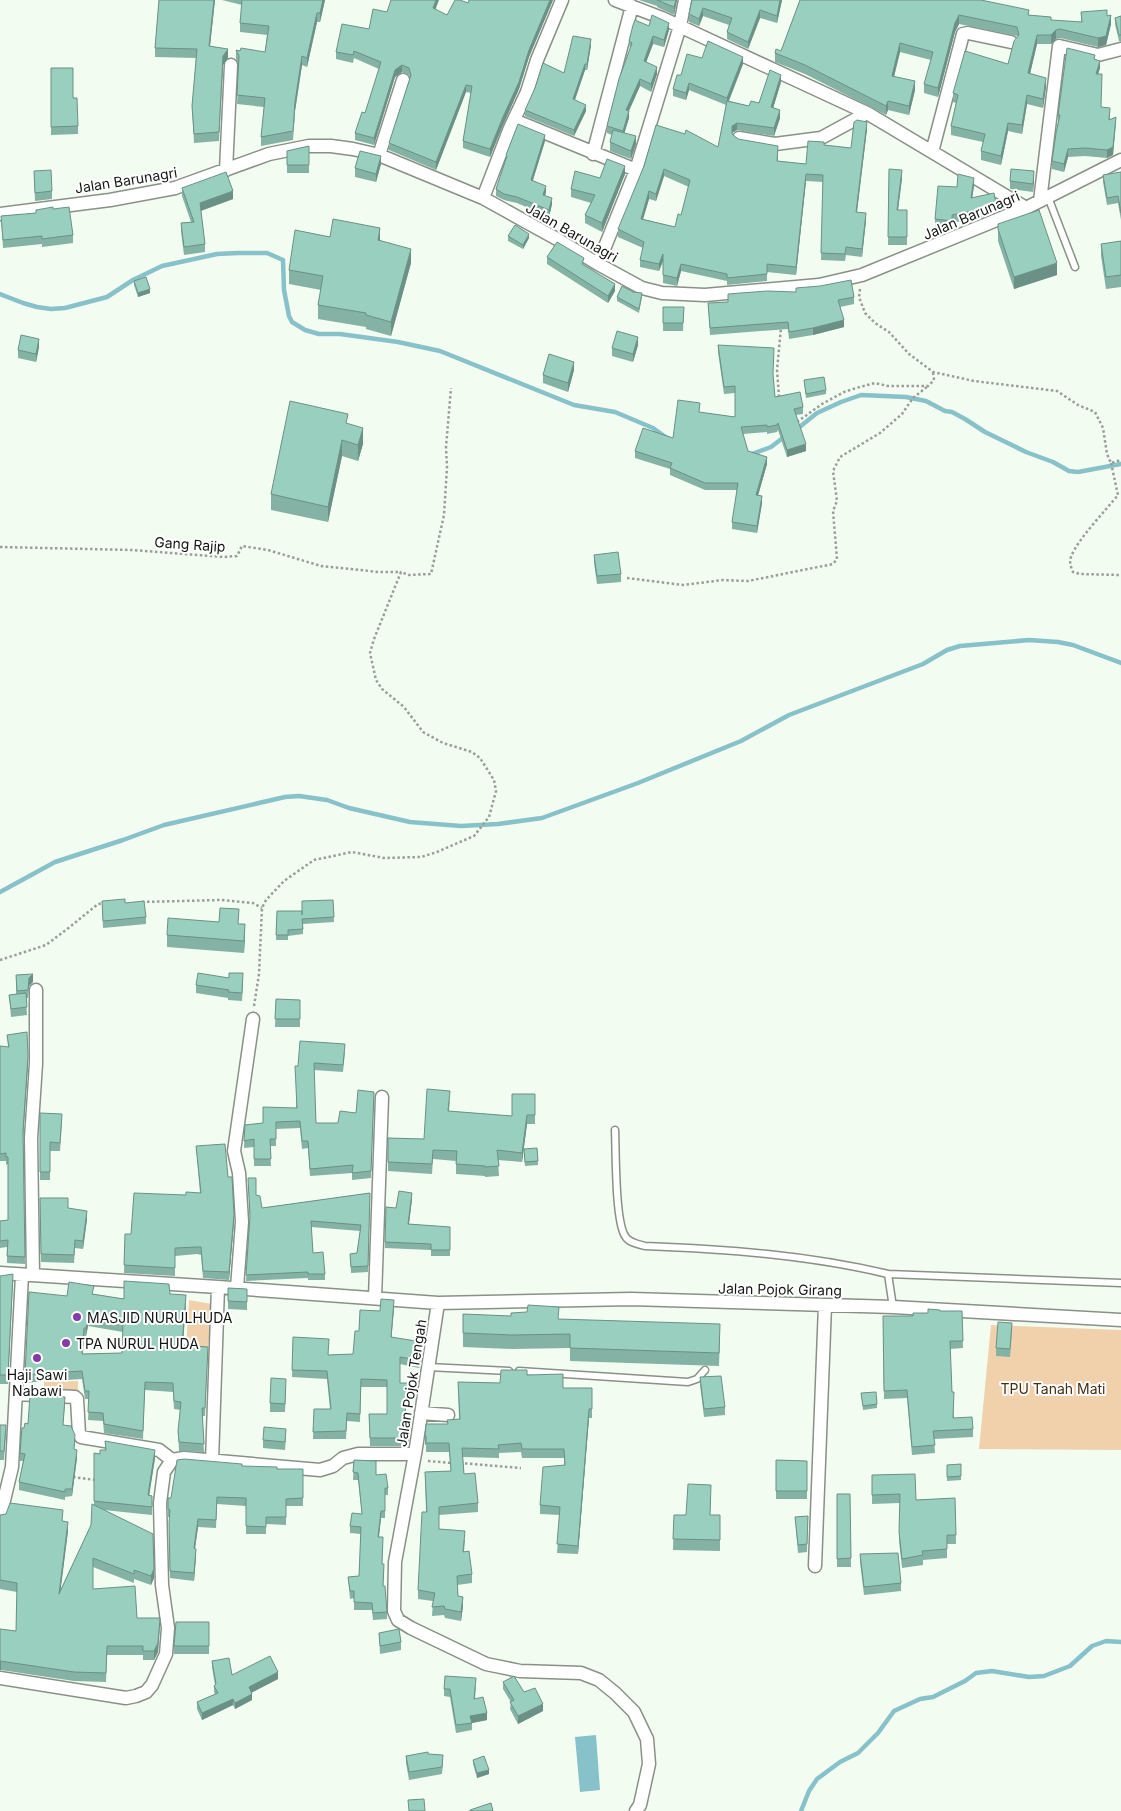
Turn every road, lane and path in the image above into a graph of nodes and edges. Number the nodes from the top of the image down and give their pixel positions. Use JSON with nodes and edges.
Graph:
{"nodes":[{"id":1,"x":562,"y":0,"type":"edge"},
{"id":2,"x":615,"y":0,"type":"edge"},
{"id":3,"x":684,"y":0,"type":"edge"},
{"id":4,"x":632,"y":6,"type":"junction"},
{"id":5,"x":680,"y":26,"type":"junction"},
{"id":6,"x":1011,"y":42,"type":"dead end"},
{"id":7,"x":1121,"y":49,"type":"edge"},
{"id":8,"x":231,"y":65,"type":"dead end"},
{"id":9,"x":403,"y":80,"type":"dead end"},
{"id":10,"x":867,"y":113,"type":"junction"},
{"id":11,"x":514,"y":120,"type":"junction"},
{"id":12,"x":739,"y":138,"type":"edge"},
{"id":13,"x":932,"y":152,"type":"junction"},
{"id":14,"x":593,"y":154,"type":"junction"},
{"id":15,"x":379,"y":155,"type":"junction"},
{"id":16,"x":1121,"y":160,"type":"edge"},
{"id":17,"x":226,"y":170,"type":"junction"},
{"id":18,"x":636,"y":170,"type":"junction"},
{"id":19,"x":483,"y":198,"type":"junction"},
{"id":20,"x":1044,"y":199,"type":"junction"},
{"id":21,"x":1026,"y":208,"type":"junction"},
{"id":22,"x":0,"y":214,"type":"edge"},
{"id":23,"x":598,"y":264,"type":"junction"},
{"id":24,"x":1075,"y":267,"type":"dead end"},
{"id":25,"x":862,"y":275,"type":"junction"},
{"id":26,"x":781,"y":326,"type":"edge"},
{"id":27,"x":933,"y":372,"type":"junction"},
{"id":28,"x":928,"y":386,"type":"junction"},
{"id":29,"x":452,"y":388,"type":"dead end"},
{"id":30,"x":780,"y":405,"type":"edge"},
{"id":31,"x":792,"y":426,"type":"edge"},
{"id":32,"x":1121,"y":460,"type":"edge"},
{"id":33,"x":1111,"y":462,"type":"junction"},
{"id":34,"x":0,"y":546,"type":"edge"},
{"id":35,"x":400,"y":572,"type":"junction"},
{"id":36,"x":1121,"y":575,"type":"edge"},
{"id":37,"x":626,"y":578,"type":"dead end"},
{"id":38,"x":140,"y":902,"type":"edge"},
{"id":39,"x":106,"y":903,"type":"edge"},
{"id":40,"x":262,"y":908,"type":"junction"},
{"id":41,"x":0,"y":960,"type":"edge"},
{"id":42,"x":36,"y":990,"type":"dead end"},
{"id":43,"x":253,"y":1019,"type":"joint"},
{"id":44,"x":382,"y":1097,"type":"dead end"},
{"id":45,"x":615,"y":1130,"type":"dead end"},
{"id":46,"x":0,"y":1273,"type":"edge"},
{"id":47,"x":888,"y":1274,"type":"junction"},
{"id":48,"x":28,"y":1275,"type":"junction"},
{"id":49,"x":1121,"y":1283,"type":"edge"},
{"id":50,"x":218,"y":1287,"type":"junction"},
{"id":51,"x":236,"y":1288,"type":"junction"},
{"id":52,"x":375,"y":1298,"type":"junction"},
{"id":53,"x":438,"y":1303,"type":"junction"},
{"id":54,"x":825,"y":1305,"type":"junction"},
{"id":55,"x":893,"y":1307,"type":"junction"},
{"id":56,"x":1121,"y":1320,"type":"edge"},
{"id":57,"x":428,"y":1367,"type":"junction"},
{"id":58,"x":705,"y":1370,"type":"dead end"},
{"id":59,"x":16,"y":1394,"type":"junction"},
{"id":60,"x":421,"y":1413,"type":"junction"},
{"id":61,"x":448,"y":1415,"type":"dead end"},
{"id":62,"x":414,"y":1457,"type":"junction"},
{"id":63,"x":172,"y":1460,"type":"junction"},
{"id":64,"x":212,"y":1461,"type":"junction"},
{"id":65,"x":521,"y":1468,"type":"dead end"},
{"id":66,"x":71,"y":1476,"type":"edge"},
{"id":67,"x":97,"y":1480,"type":"edge"},
{"id":68,"x":0,"y":1517,"type":"edge"},
{"id":69,"x":815,"y":1566,"type":"dead end"},
{"id":70,"x":0,"y":1678,"type":"edge"},
{"id":71,"x":636,"y":1811,"type":"edge"}],
"edges":[{"from":1,"to":11,"type":"street"},
{"from":2,"to":4,"type":"street"},
{"from":3,"to":5,"type":"street"},
{"from":4,"to":5,"type":"street"},
{"from":4,"to":14,"type":"street"},
{"from":5,"to":10,"type":"street"},
{"from":5,"to":18,"type":"street"},
{"from":6,"to":13,"type":"street"},
{"from":7,"to":20,"type":"street"},
{"from":8,"to":17,"type":"street"},
{"from":9,"to":15,"type":"street"},
{"from":10,"to":12,"type":"street"},
{"from":10,"to":13,"type":"street"},
{"from":11,"to":14,"type":"street"},
{"from":11,"to":19,"type":"street"},
{"from":13,"to":21,"type":"street"},
{"from":14,"to":18,"type":"street"},
{"from":15,"to":17,"type":"street","name":"Jalan Barunagri"},
{"from":15,"to":19,"type":"street","name":"Jalan Barunagri"},
{"from":16,"to":20,"type":"street","name":"Jalan Barunagri"},
{"from":17,"to":22,"type":"street","name":"Jalan Barunagri"},
{"from":18,"to":23,"type":"street"},
{"from":19,"to":23,"type":"street","name":"Jalan Barunagri"},
{"from":20,"to":21,"type":"street","name":"Jalan Barunagri"},
{"from":20,"to":24,"type":"lane"},
{"from":21,"to":25,"type":"street","name":"Jalan Barunagri"},
{"from":23,"to":25,"type":"street","name":"Jalan Barunagri"},
{"from":25,"to":27,"type":"path"},
{"from":26,"to":30,"type":"path"},
{"from":27,"to":28,"type":"path"},
{"from":27,"to":33,"type":"path"},
{"from":28,"to":31,"type":"path"},
{"from":28,"to":37,"type":"path"},
{"from":29,"to":35,"type":"path"},
{"from":32,"to":33,"type":"path"},
{"from":33,"to":36,"type":"path"},
{"from":34,"to":35,"type":"path","name":"Gang Rajip"},
{"from":35,"to":40,"type":"path"},
{"from":38,"to":40,"type":"path"},
{"from":39,"to":41,"type":"path"},
{"from":40,"to":43,"type":"path"},
{"from":42,"to":48,"type":"street"},
{"from":43,"to":51,"type":"street"},
{"from":44,"to":52,"type":"street"},
{"from":45,"to":47,"type":"lane"},
{"from":46,"to":48,"type":"street","name":"Jalan Pojok Tengah"},
{"from":47,"to":49,"type":"lane"},
{"from":47,"to":55,"type":"lane"},
{"from":48,"to":50,"type":"street","name":"Jalan Pojok Tengah"},
{"from":48,"to":59,"type":"street"},
{"from":50,"to":51,"type":"street","name":"Jalan Pojok Tengah"},
{"from":50,"to":64,"type":"street"},
{"from":51,"to":52,"type":"street","name":"Jalan Pojok Tengah"},
{"from":52,"to":53,"type":"street","name":"Jalan Pojok Tengah"},
{"from":53,"to":54,"type":"street","name":"Jalan Pojok Girang"},
{"from":53,"to":57,"type":"street","name":"Jalan Pojok Tengah"},
{"from":54,"to":55,"type":"street","name":"Jalan Pojok Girang"},
{"from":54,"to":69,"type":"street"},
{"from":55,"to":56,"type":"street","name":"Jalan Pojok Girang"},
{"from":57,"to":58,"type":"lane"},
{"from":57,"to":60,"type":"street","name":"Jalan Pojok Tengah"},
{"from":59,"to":63,"type":"street"},
{"from":59,"to":68,"type":"street"},
{"from":60,"to":61,"type":"street"},
{"from":60,"to":62,"type":"street","name":"Jalan Pojok Tengah"},
{"from":62,"to":64,"type":"street"},
{"from":62,"to":65,"type":"path"},
{"from":62,"to":71,"type":"street","name":"Jalan Pojok Tengah"},
{"from":63,"to":64,"type":"street"},
{"from":63,"to":70,"type":"street"},
{"from":66,"to":67,"type":"path"}]}
